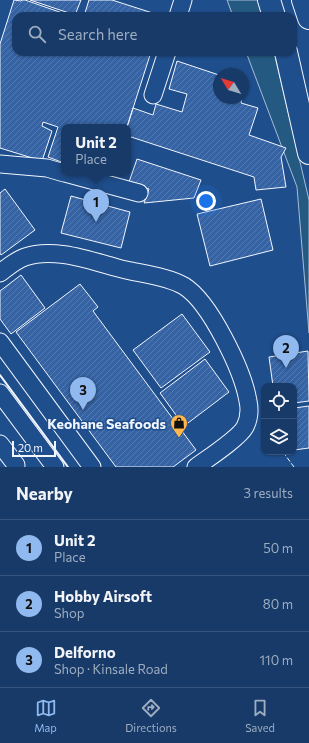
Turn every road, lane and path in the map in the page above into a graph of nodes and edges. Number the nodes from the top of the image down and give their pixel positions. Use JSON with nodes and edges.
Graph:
{"nodes":[{"id":1,"x":182,"y":0,"type":"edge"},
{"id":2,"x":269,"y":0,"type":"edge"},
{"id":3,"x":303,"y":0,"type":"edge"},
{"id":4,"x":179,"y":12,"type":"edge"},
{"id":5,"x":273,"y":12,"type":"edge"},
{"id":6,"x":309,"y":18,"type":"edge"},
{"id":7,"x":166,"y":56,"type":"edge"},
{"id":8,"x":287,"y":56,"type":"edge"},
{"id":9,"x":153,"y":95,"type":"dead end"},
{"id":10,"x":309,"y":154,"type":"edge"},
{"id":11,"x":0,"y":164,"type":"edge"},
{"id":12,"x":61,"y":172,"type":"edge"},
{"id":13,"x":75,"y":176,"type":"edge"},
{"id":14,"x":139,"y":193,"type":"dead end"},
{"id":15,"x":0,"y":273,"type":"edge"},
{"id":16,"x":0,"y":342,"type":"edge"},
{"id":17,"x":0,"y":393,"type":"edge"},
{"id":18,"x":0,"y":444,"type":"edge"},
{"id":19,"x":16,"y":465,"type":"dead end"},
{"id":20,"x":55,"y":467,"type":"edge"},
{"id":21,"x":92,"y":467,"type":"edge"},
{"id":22,"x":196,"y":467,"type":"edge"}],
"edges":[{"from":1,"to":4,"type":"street"},
{"from":2,"to":5,"type":"highway"},
{"from":3,"to":6,"type":"highway"},
{"from":7,"to":9,"type":"street"},
{"from":8,"to":10,"type":"highway"},
{"from":11,"to":12,"type":"street"},
{"from":13,"to":14,"type":"street"},
{"from":15,"to":22,"type":"street"},
{"from":16,"to":21,"type":"street"},
{"from":17,"to":20,"type":"street"},
{"from":18,"to":19,"type":"street"}]}
